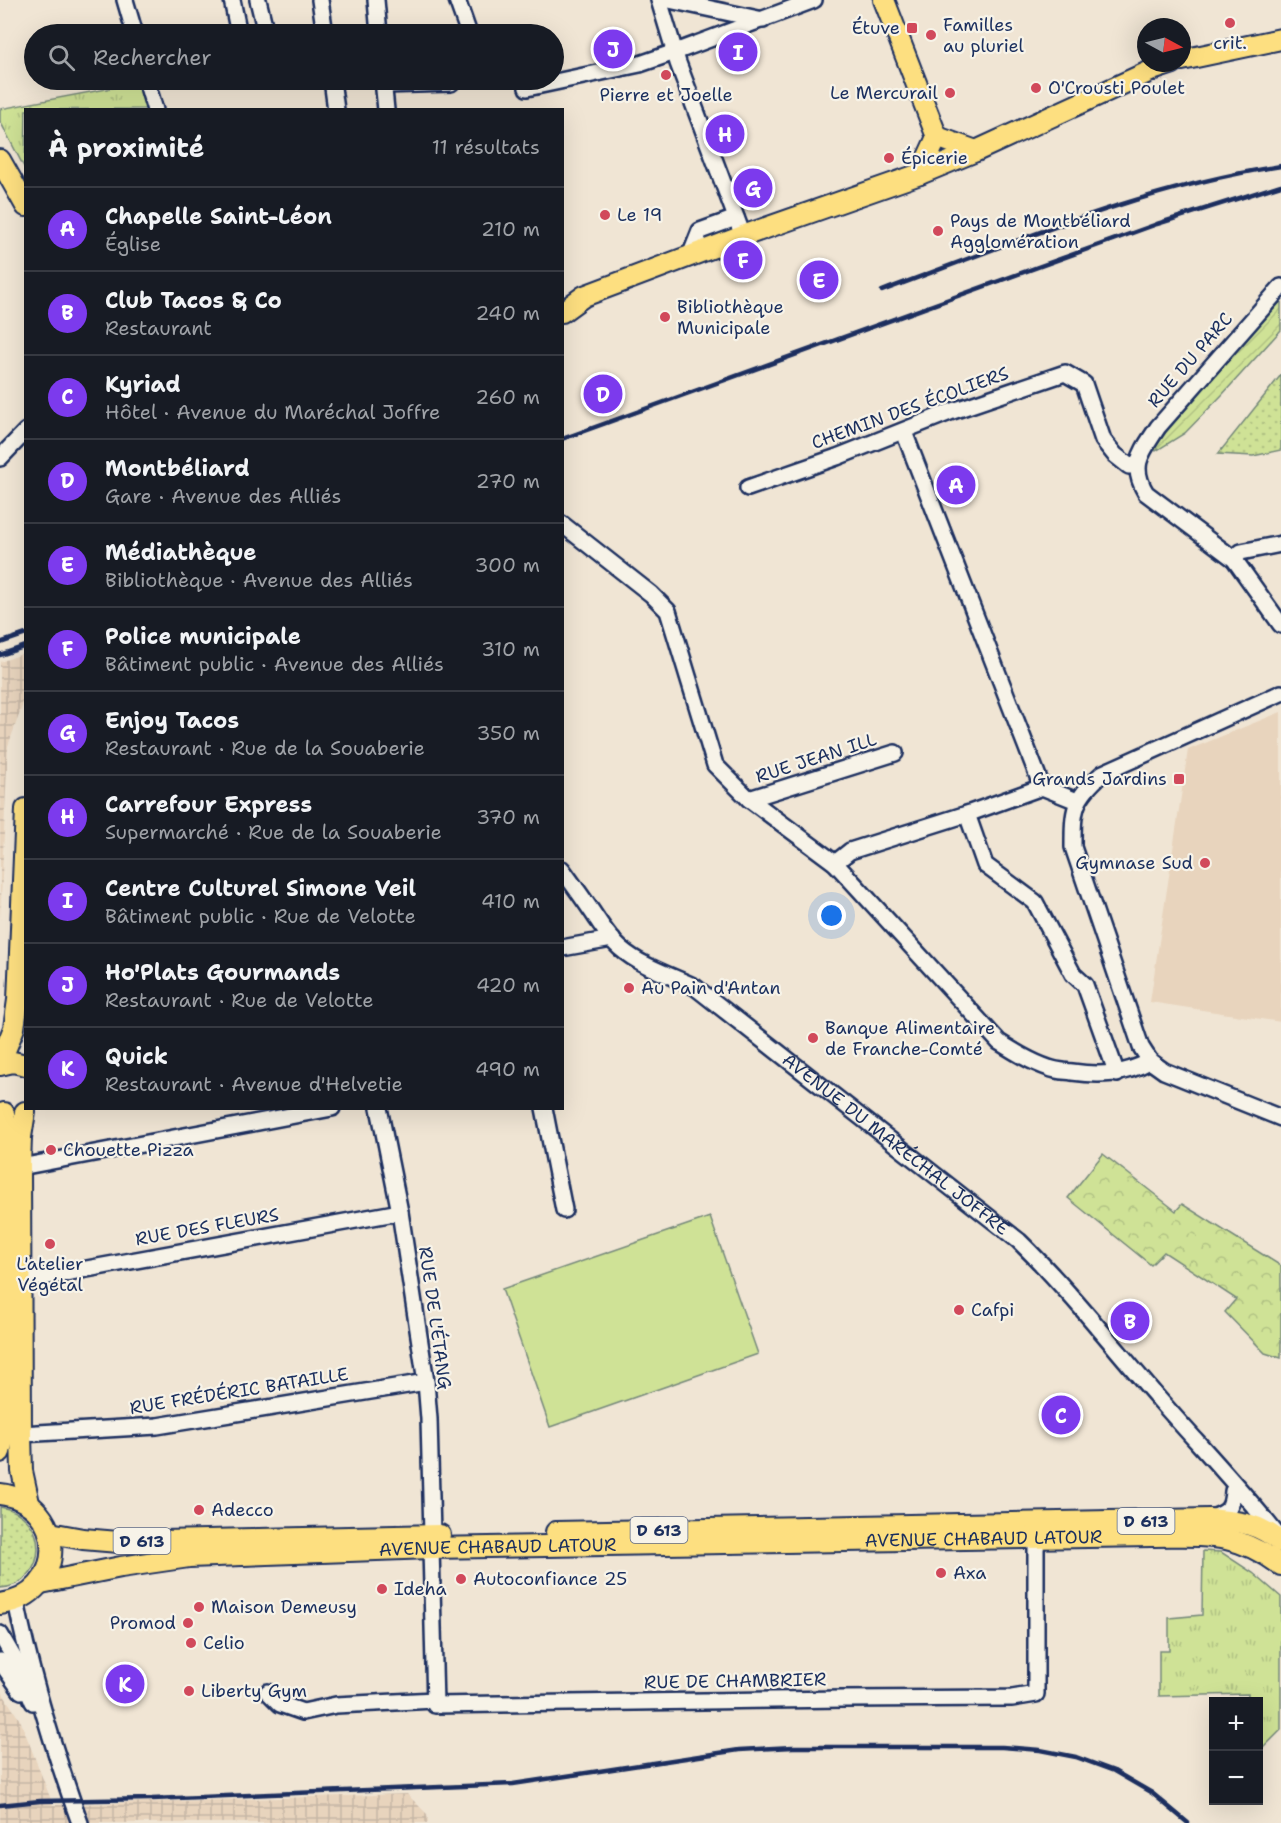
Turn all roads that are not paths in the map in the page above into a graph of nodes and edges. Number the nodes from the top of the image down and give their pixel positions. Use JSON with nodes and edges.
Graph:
{"nodes":[{"id":1,"x":124,"y":0,"type":"edge"},
{"id":2,"x":232,"y":0,"type":"edge"},
{"id":3,"x":258,"y":0,"type":"edge"},
{"id":4,"x":320,"y":0,"type":"edge"},
{"id":5,"x":376,"y":0,"type":"edge"},
{"id":6,"x":457,"y":0,"type":"edge"},
{"id":7,"x":658,"y":0,"type":"edge"},
{"id":8,"x":669,"y":0,"type":"edge"},
{"id":9,"x":814,"y":0,"type":"edge"},
{"id":10,"x":884,"y":0,"type":"edge"},
{"id":11,"x":793,"y":4,"type":"edge"},
{"id":12,"x":763,"y":20,"type":"junction"},
{"id":13,"x":132,"y":24,"type":"edge"},
{"id":14,"x":237,"y":24,"type":"edge"},
{"id":15,"x":264,"y":24,"type":"edge"},
{"id":16,"x":324,"y":24,"type":"edge"},
{"id":17,"x":378,"y":24,"type":"edge"},
{"id":18,"x":465,"y":24,"type":"edge"},
{"id":19,"x":1281,"y":39,"type":"edge"},
{"id":20,"x":675,"y":52,"type":"junction"},
{"id":21,"x":1191,"y":58,"type":"edge"},
{"id":22,"x":1148,"y":72,"type":"edge"},
{"id":23,"x":564,"y":80,"type":"edge"},
{"id":24,"x":149,"y":90,"type":"edge"},
{"id":25,"x":333,"y":90,"type":"edge"},
{"id":26,"x":385,"y":90,"type":"edge"},
{"id":27,"x":154,"y":108,"type":"edge"},
{"id":28,"x":336,"y":108,"type":"edge"},
{"id":29,"x":386,"y":108,"type":"edge"},
{"id":30,"x":937,"y":137,"type":"junction"},
{"id":31,"x":976,"y":151,"type":"junction"},
{"id":32,"x":0,"y":160,"type":"edge"},
{"id":33,"x":920,"y":174,"type":"junction"},
{"id":34,"x":24,"y":202,"type":"edge"},
{"id":35,"x":740,"y":227,"type":"junction"},
{"id":36,"x":1281,"y":286,"type":"edge"},
{"id":37,"x":564,"y":311,"type":"edge"},
{"id":38,"x":904,"y":432,"type":"junction"},
{"id":39,"x":24,"y":433,"type":"edge"},
{"id":40,"x":0,"y":458,"type":"edge"},
{"id":41,"x":1137,"y":465,"type":"junction"},
{"id":42,"x":748,"y":488,"type":"dead end"},
{"id":43,"x":564,"y":526,"type":"edge"},
{"id":44,"x":1281,"y":544,"type":"edge"},
{"id":45,"x":1234,"y":559,"type":"junction"},
{"id":46,"x":1281,"y":625,"type":"edge"},
{"id":47,"x":1281,"y":693,"type":"edge"},
{"id":48,"x":896,"y":753,"type":"dead end"},
{"id":49,"x":1042,"y":787,"type":"junction"},
{"id":50,"x":749,"y":800,"type":"junction"},
{"id":51,"x":1077,"y":801,"type":"junction"},
{"id":52,"x":967,"y":814,"type":"junction"},
{"id":53,"x":24,"y":857,"type":"edge"},
{"id":54,"x":836,"y":863,"type":"junction"},
{"id":55,"x":564,"y":872,"type":"edge"},
{"id":56,"x":612,"y":939,"type":"junction"},
{"id":57,"x":564,"y":948,"type":"edge"},
{"id":58,"x":1150,"y":1061,"type":"junction"},
{"id":59,"x":0,"y":1064,"type":"edge"},
{"id":60,"x":24,"y":1065,"type":"edge"},
{"id":61,"x":1117,"y":1074,"type":"junction"},
{"id":62,"x":27,"y":1110,"type":"edge"},
{"id":63,"x":321,"y":1110,"type":"edge"},
{"id":64,"x":381,"y":1110,"type":"edge"},
{"id":65,"x":544,"y":1110,"type":"edge"},
{"id":66,"x":2,"y":1112,"type":"edge"},
{"id":67,"x":1281,"y":1118,"type":"edge"},
{"id":68,"x":20,"y":1165,"type":"junction"},
{"id":69,"x":564,"y":1210,"type":"dead end"},
{"id":70,"x":400,"y":1212,"type":"junction"},
{"id":71,"x":21,"y":1281,"type":"junction"},
{"id":72,"x":426,"y":1382,"type":"junction"},
{"id":73,"x":3,"y":1385,"type":"edge"},
{"id":74,"x":21,"y":1434,"type":"junction"},
{"id":75,"x":1204,"y":1451,"type":"junction"},
{"id":76,"x":0,"y":1452,"type":"edge"},
{"id":77,"x":1233,"y":1491,"type":"junction"},
{"id":78,"x":0,"y":1494,"type":"edge"},
{"id":79,"x":28,"y":1503,"type":"junction"},
{"id":80,"x":1250,"y":1516,"type":"junction"},
{"id":81,"x":1209,"y":1528,"type":"junction"},
{"id":82,"x":50,"y":1533,"type":"junction"},
{"id":83,"x":1131,"y":1537,"type":"junction"},
{"id":84,"x":432,"y":1538,"type":"junction"},
{"id":85,"x":1038,"y":1538,"type":"junction"},
{"id":86,"x":1276,"y":1548,"type":"edge"},
{"id":87,"x":41,"y":1583,"type":"junction"},
{"id":88,"x":8,"y":1603,"type":"edge"},
{"id":89,"x":0,"y":1634,"type":"edge"},
{"id":90,"x":0,"y":1661,"type":"edge"},
{"id":91,"x":268,"y":1692,"type":"dead end"},
{"id":92,"x":435,"y":1703,"type":"junction"},
{"id":93,"x":37,"y":1712,"type":"junction"},
{"id":94,"x":61,"y":1768,"type":"junction"},
{"id":95,"x":72,"y":1801,"type":"junction"},
{"id":96,"x":74,"y":1823,"type":"edge"},
{"id":97,"x":80,"y":1823,"type":"edge"}],
"edges":[{"from":1,"to":13,"type":"street"},
{"from":2,"to":14,"type":"street"},
{"from":3,"to":15,"type":"street"},
{"from":4,"to":16,"type":"street"},
{"from":5,"to":17,"type":"street"},
{"from":6,"to":18,"type":"street"},
{"from":7,"to":20,"type":"street"},
{"from":8,"to":12,"type":"street"},
{"from":9,"to":11,"type":"street"},
{"from":10,"to":30,"type":"main road"},
{"from":11,"to":12,"type":"street"},
{"from":12,"to":20,"type":"street"},
{"from":19,"to":21,"type":"main road"},
{"from":20,"to":23,"type":"street"},
{"from":20,"to":35,"type":"street"},
{"from":22,"to":31,"type":"main road"},
{"from":24,"to":27,"type":"street"},
{"from":25,"to":28,"type":"street"},
{"from":26,"to":29,"type":"street"},
{"from":30,"to":31,"type":"main road"},
{"from":30,"to":33,"type":"main road"},
{"from":31,"to":33,"type":"main road"},
{"from":32,"to":34,"type":"main road"},
{"from":33,"to":35,"type":"main road"},
{"from":35,"to":37,"type":"main road"},
{"from":36,"to":41,"type":"street","name":"RUE DU PARC"},
{"from":38,"to":41,"type":"street","name":"CHEMIN DES ÉCOLIERS"},
{"from":38,"to":42,"type":"street","name":"CHEMIN DES ÉCOLIERS"},
{"from":38,"to":49,"type":"street"},
{"from":39,"to":40,"type":"street"},
{"from":41,"to":45,"type":"street"},
{"from":43,"to":50,"type":"street"},
{"from":44,"to":45,"type":"street"},
{"from":45,"to":46,"type":"street"},
{"from":47,"to":51,"type":"street"},
{"from":48,"to":50,"type":"street","name":"RUE JEAN ILL"},
{"from":49,"to":51,"type":"street"},
{"from":49,"to":52,"type":"street"},
{"from":50,"to":54,"type":"street"},
{"from":51,"to":58,"type":"street"},
{"from":52,"to":54,"type":"street"},
{"from":52,"to":61,"type":"street"},
{"from":53,"to":59,"type":"main road"},
{"from":54,"to":61,"type":"street"},
{"from":55,"to":56,"type":"street","name":"AVENUE DU MARÉCHAL JOFFRE"},
{"from":56,"to":57,"type":"street"},
{"from":56,"to":75,"type":"street","name":"AVENUE DU MARÉCHAL JOFFRE"},
{"from":58,"to":61,"type":"street"},
{"from":58,"to":67,"type":"street"},
{"from":59,"to":60,"type":"main road"},
{"from":62,"to":66,"type":"main road"},
{"from":62,"to":68,"type":"main road"},
{"from":63,"to":68,"type":"street"},
{"from":64,"to":70,"type":"street","name":"RUE DE L'ÉTANG"},
{"from":65,"to":69,"type":"street"},
{"from":66,"to":73,"type":"main road"},
{"from":68,"to":71,"type":"main road"},
{"from":70,"to":71,"type":"street","name":"RUE DES FLEURS"},
{"from":70,"to":72,"type":"street","name":"RUE DE L'ÉTANG"},
{"from":71,"to":74,"type":"main road"},
{"from":72,"to":74,"type":"street","name":"RUE FRÉDÉRIC BATAILLE"},
{"from":72,"to":84,"type":"street","name":"RUE DE L'ÉTANG"},
{"from":73,"to":76,"type":"main road"},
{"from":74,"to":79,"type":"main road"},
{"from":75,"to":77,"type":"street","name":"AVENUE DU MARÉCHAL JOFFRE"},
{"from":75,"to":80,"type":"street","name":"AVENUE DU MARÉCHAL JOFFRE"},
{"from":77,"to":80,"type":"street","name":"AVENUE DU MARÉCHAL JOFFRE"},
{"from":77,"to":81,"type":"street"},
{"from":78,"to":79,"type":"main road"},
{"from":79,"to":82,"type":"main road"},
{"from":80,"to":81,"type":"main road","name":"AVENUE CHABAUD LATOUR","number":"D 613"},
{"from":80,"to":83,"type":"street"},
{"from":80,"to":86,"type":"main road","name":"AVENUE CHABAUD LATOUR","number":"D 613"},
{"from":81,"to":83,"type":"main road","name":"AVENUE CHABAUD LATOUR","number":"D 613"},
{"from":81,"to":84,"type":"main road","name":"AVENUE CHABAUD LATOUR","number":"D 613"},
{"from":81,"to":86,"type":"main road","number":"D 613"},
{"from":82,"to":84,"type":"main road","name":"AVENUE CHABAUD LATOUR","number":"D 613"},
{"from":82,"to":87,"type":"main road"},
{"from":83,"to":85,"type":"main road","name":"AVENUE CHABAUD LATOUR","number":"D 613"},
{"from":84,"to":85,"type":"main road","name":"AVENUE CHABAUD LATOUR","number":"D 613"},
{"from":84,"to":87,"type":"main road","name":"AVENUE CHABAUD LATOUR","number":"D 613"},
{"from":84,"to":92,"type":"street","name":"RUE DE L'ÉTANG"},
{"from":85,"to":92,"type":"street","name":"RUE DE CHAMBRIER"},
{"from":87,"to":88,"type":"main road"},
{"from":88,"to":94,"type":"street"},
{"from":89,"to":93,"type":"street"},
{"from":90,"to":93,"type":"street"},
{"from":91,"to":92,"type":"street","name":"RUE DE CHAMBRIER"},
{"from":93,"to":94,"type":"street"},
{"from":94,"to":95,"type":"street"},
{"from":95,"to":96,"type":"street"},
{"from":95,"to":97,"type":"street"}]}
